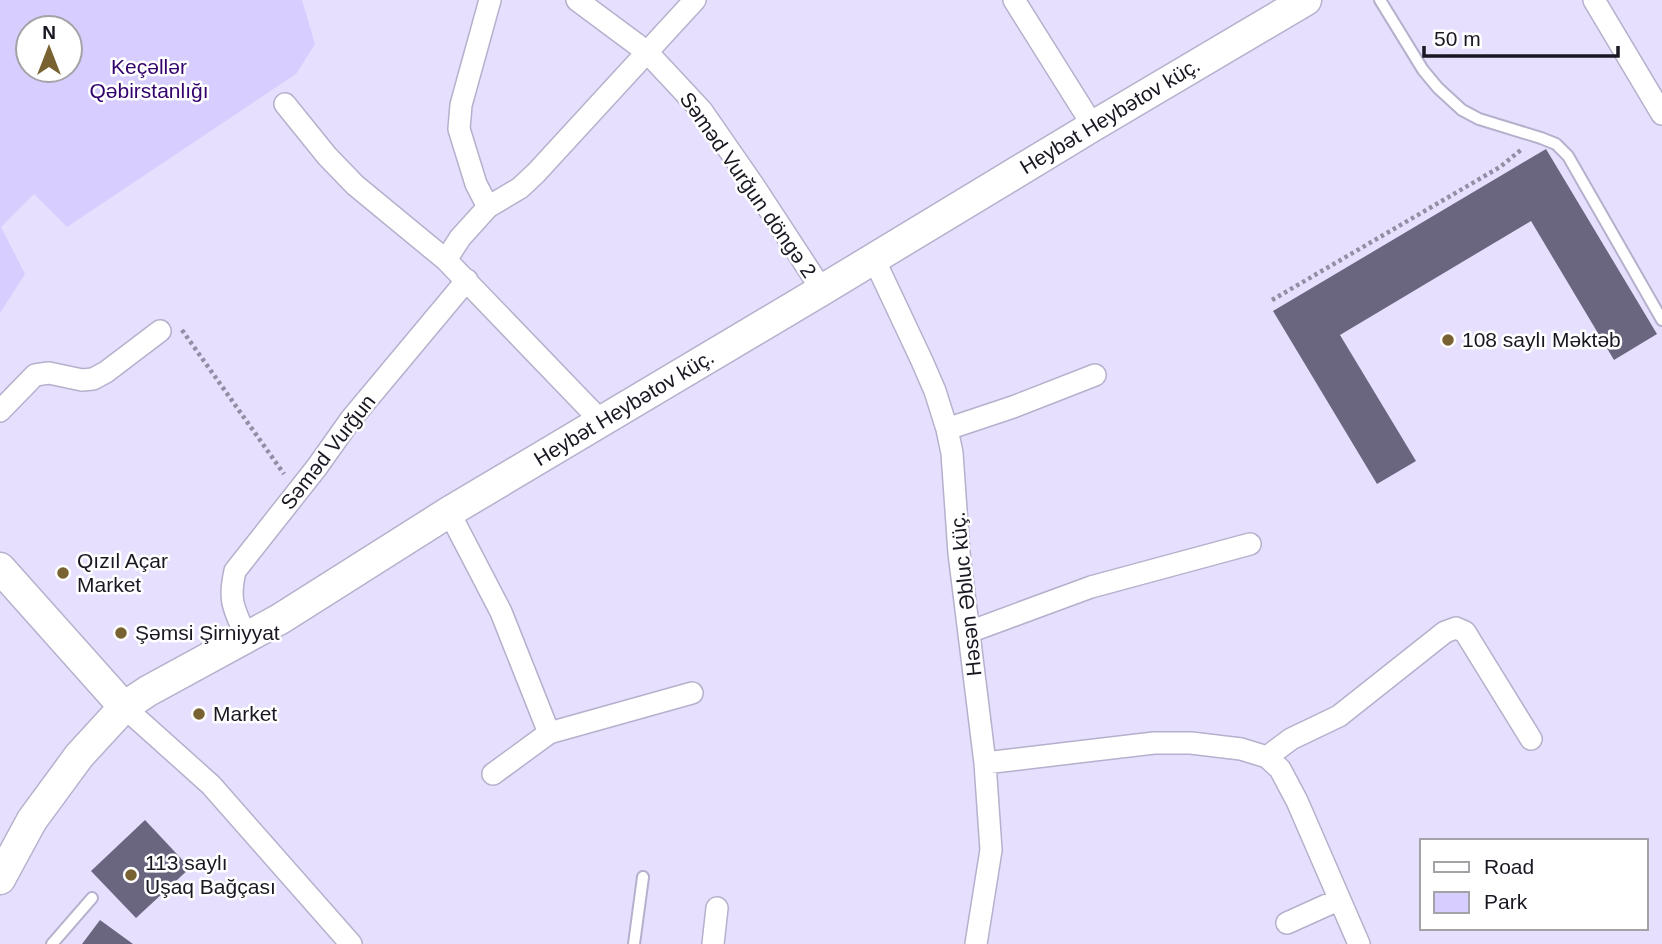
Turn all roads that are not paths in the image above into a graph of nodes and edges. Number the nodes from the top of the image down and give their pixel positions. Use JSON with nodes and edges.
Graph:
{"nodes":[{"id":1,"x":490,"y":0,"type":"edge"},
{"id":2,"x":578,"y":0,"type":"edge"},
{"id":3,"x":695,"y":0,"type":"edge"},
{"id":4,"x":1014,"y":0,"type":"edge"},
{"id":5,"x":1306,"y":0,"type":"edge"},
{"id":6,"x":1380,"y":0,"type":"edge"},
{"id":7,"x":1603,"y":2,"type":"edge"},
{"id":8,"x":1274,"y":8,"type":"edge"},
{"id":9,"x":648,"y":52,"type":"junction"},
{"id":10,"x":285,"y":104,"type":"dead end"},
{"id":11,"x":1662,"y":114,"type":"edge"},
{"id":12,"x":1093,"y":126,"type":"junction"},
{"id":13,"x":488,"y":207,"type":"junction"},
{"id":14,"x":874,"y":259,"type":"junction"},
{"id":15,"x":446,"y":260,"type":"junction"},
{"id":16,"x":467,"y":280,"type":"junction"},
{"id":17,"x":822,"y":290,"type":"junction"},
{"id":18,"x":1662,"y":320,"type":"edge"},
{"id":19,"x":160,"y":331,"type":"road end"},
{"id":20,"x":1095,"y":375,"type":"dead end"},
{"id":21,"x":0,"y":411,"type":"edge"},
{"id":22,"x":601,"y":421,"type":"junction"},
{"id":23,"x":947,"y":429,"type":"junction"},
{"id":24,"x":449,"y":512,"type":"junction"},
{"id":25,"x":1250,"y":544,"type":"dead end"},
{"id":26,"x":0,"y":568,"type":"edge"},
{"id":27,"x":969,"y":632,"type":"junction"},
{"id":28,"x":247,"y":638,"type":"junction"},
{"id":29,"x":692,"y":693,"type":"dead end"},
{"id":30,"x":124,"y":707,"type":"junction"},
{"id":31,"x":549,"y":733,"type":"junction"},
{"id":32,"x":1531,"y":739,"type":"dead end"},
{"id":33,"x":1268,"y":757,"type":"junction"},
{"id":34,"x":985,"y":763,"type":"junction"},
{"id":35,"x":493,"y":774,"type":"dead end"},
{"id":36,"x":643,"y":877,"type":"dead end"},
{"id":37,"x":0,"y":878,"type":"edge"},
{"id":38,"x":92,"y":898,"type":"dead end"},
{"id":39,"x":1338,"y":900,"type":"junction"},
{"id":40,"x":716,"y":908,"type":"dead end"},
{"id":41,"x":1287,"y":923,"type":"dead end"},
{"id":42,"x":52,"y":944,"type":"edge"},
{"id":43,"x":351,"y":944,"type":"edge"},
{"id":44,"x":634,"y":944,"type":"edge"},
{"id":45,"x":713,"y":944,"type":"edge"},
{"id":46,"x":976,"y":944,"type":"edge"},
{"id":47,"x":1359,"y":944,"type":"edge"}],
"edges":[{"from":1,"to":13,"type":"street"},
{"from":2,"to":9,"type":"street","name":"Səməd Vurğun döngə 2"},
{"from":3,"to":9,"type":"street"},
{"from":4,"to":12,"type":"street"},
{"from":5,"to":8,"type":"main road","name":"Heybət Heybətov küç."},
{"from":6,"to":18,"type":"lane"},
{"from":7,"to":11,"type":"street"},
{"from":8,"to":12,"type":"main road","name":"Heybət Heybətov küç."},
{"from":9,"to":13,"type":"street"},
{"from":9,"to":17,"type":"street","name":"Səməd Vurğun döngə 2"},
{"from":10,"to":15,"type":"street"},
{"from":12,"to":14,"type":"main road","name":"Heybət Heybətov küç."},
{"from":13,"to":15,"type":"street"},
{"from":14,"to":17,"type":"main road","name":"Heybət Heybətov küç."},
{"from":14,"to":23,"type":"street","name":"Həsən Əbluc küç."},
{"from":15,"to":16,"type":"street"},
{"from":16,"to":22,"type":"street"},
{"from":16,"to":28,"type":"street","name":"Səməd Vurğun"},
{"from":17,"to":22,"type":"main road","name":"Heybət Heybətov küç."},
{"from":19,"to":21,"type":"street"},
{"from":20,"to":23,"type":"street"},
{"from":22,"to":24,"type":"main road","name":"Heybət Heybətov küç."},
{"from":23,"to":27,"type":"street","name":"Həsən Əbluc küç."},
{"from":24,"to":28,"type":"main road","name":"Heybət Heybətov küç."},
{"from":24,"to":31,"type":"street"},
{"from":25,"to":27,"type":"street"},
{"from":26,"to":30,"type":"main road"},
{"from":27,"to":34,"type":"street","name":"Həsən Əbluc küç."},
{"from":28,"to":30,"type":"main road","name":"Heybət Heybətov küç."},
{"from":29,"to":31,"type":"street"},
{"from":30,"to":37,"type":"main road","name":"Heybət Heybətov küç."},
{"from":30,"to":43,"type":"street"},
{"from":31,"to":35,"type":"street"},
{"from":32,"to":33,"type":"street"},
{"from":33,"to":34,"type":"street"},
{"from":33,"to":39,"type":"street"},
{"from":34,"to":46,"type":"street","name":"Həsən Əbluc küç."},
{"from":36,"to":44,"type":"lane"},
{"from":38,"to":42,"type":"lane"},
{"from":39,"to":41,"type":"street"},
{"from":39,"to":47,"type":"street"},
{"from":40,"to":45,"type":"street"}]}
